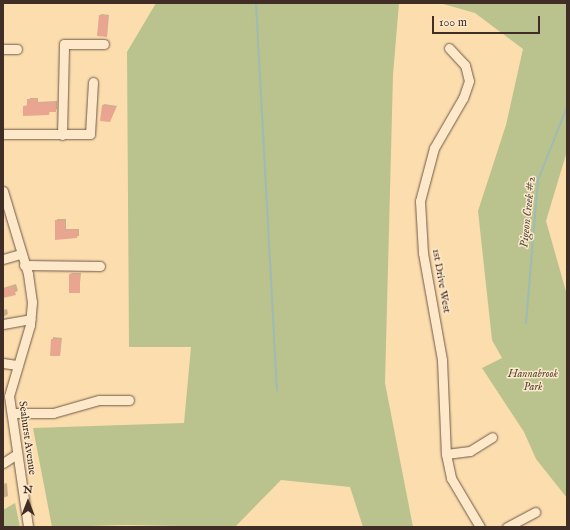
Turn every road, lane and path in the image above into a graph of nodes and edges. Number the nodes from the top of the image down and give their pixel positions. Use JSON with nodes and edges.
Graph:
{"nodes":[{"id":1,"x":104,"y":44,"type":"dead end"},
{"id":2,"x":449,"y":48,"type":"dead end"},
{"id":3,"x":3,"y":49,"type":"edge"},
{"id":4,"x":17,"y":50,"type":"dead end"},
{"id":5,"x":93,"y":82,"type":"dead end"},
{"id":6,"x":3,"y":134,"type":"edge"},
{"id":7,"x":62,"y":135,"type":"junction"},
{"id":8,"x":3,"y":191,"type":"edge"},
{"id":9,"x":20,"y":254,"type":"junction"},
{"id":10,"x":3,"y":259,"type":"edge"},
{"id":11,"x":24,"y":265,"type":"junction"},
{"id":12,"x":100,"y":266,"type":"dead end"},
{"id":13,"x":31,"y":318,"type":"junction"},
{"id":14,"x":3,"y":324,"type":"edge"},
{"id":15,"x":3,"y":363,"type":"edge"},
{"id":16,"x":18,"y":365,"type":"junction"},
{"id":17,"x":129,"y":400,"type":"dead end"},
{"id":18,"x":12,"y":413,"type":"junction"},
{"id":19,"x":492,"y":437,"type":"dead end"},
{"id":20,"x":17,"y":454,"type":"junction"},
{"id":21,"x":446,"y":454,"type":"junction"},
{"id":22,"x":3,"y":463,"type":"edge"},
{"id":23,"x":535,"y":512,"type":"dead end"},
{"id":24,"x":28,"y":527,"type":"edge"},
{"id":25,"x":480,"y":527,"type":"edge"},
{"id":26,"x":507,"y":527,"type":"edge"}],
"edges":[{"from":1,"to":7,"type":"street"},
{"from":2,"to":21,"type":"street","name":"1st Drive West"},
{"from":3,"to":4,"type":"street"},
{"from":5,"to":7,"type":"street"},
{"from":6,"to":7,"type":"street"},
{"from":8,"to":9,"type":"street","name":"Seahurst Avenue"},
{"from":9,"to":10,"type":"street"},
{"from":9,"to":11,"type":"street","name":"Seahurst Avenue"},
{"from":11,"to":12,"type":"street"},
{"from":11,"to":13,"type":"street","name":"Seahurst Avenue"},
{"from":13,"to":14,"type":"street"},
{"from":13,"to":16,"type":"street","name":"Seahurst Avenue"},
{"from":15,"to":16,"type":"street"},
{"from":16,"to":18,"type":"street","name":"Seahurst Avenue"},
{"from":17,"to":18,"type":"street"},
{"from":18,"to":20,"type":"street","name":"Seahurst Avenue"},
{"from":19,"to":21,"type":"street"},
{"from":20,"to":22,"type":"street"},
{"from":20,"to":24,"type":"street","name":"Seahurst Avenue"},
{"from":21,"to":25,"type":"street","name":"1st Drive West"},
{"from":23,"to":26,"type":"street"}]}
